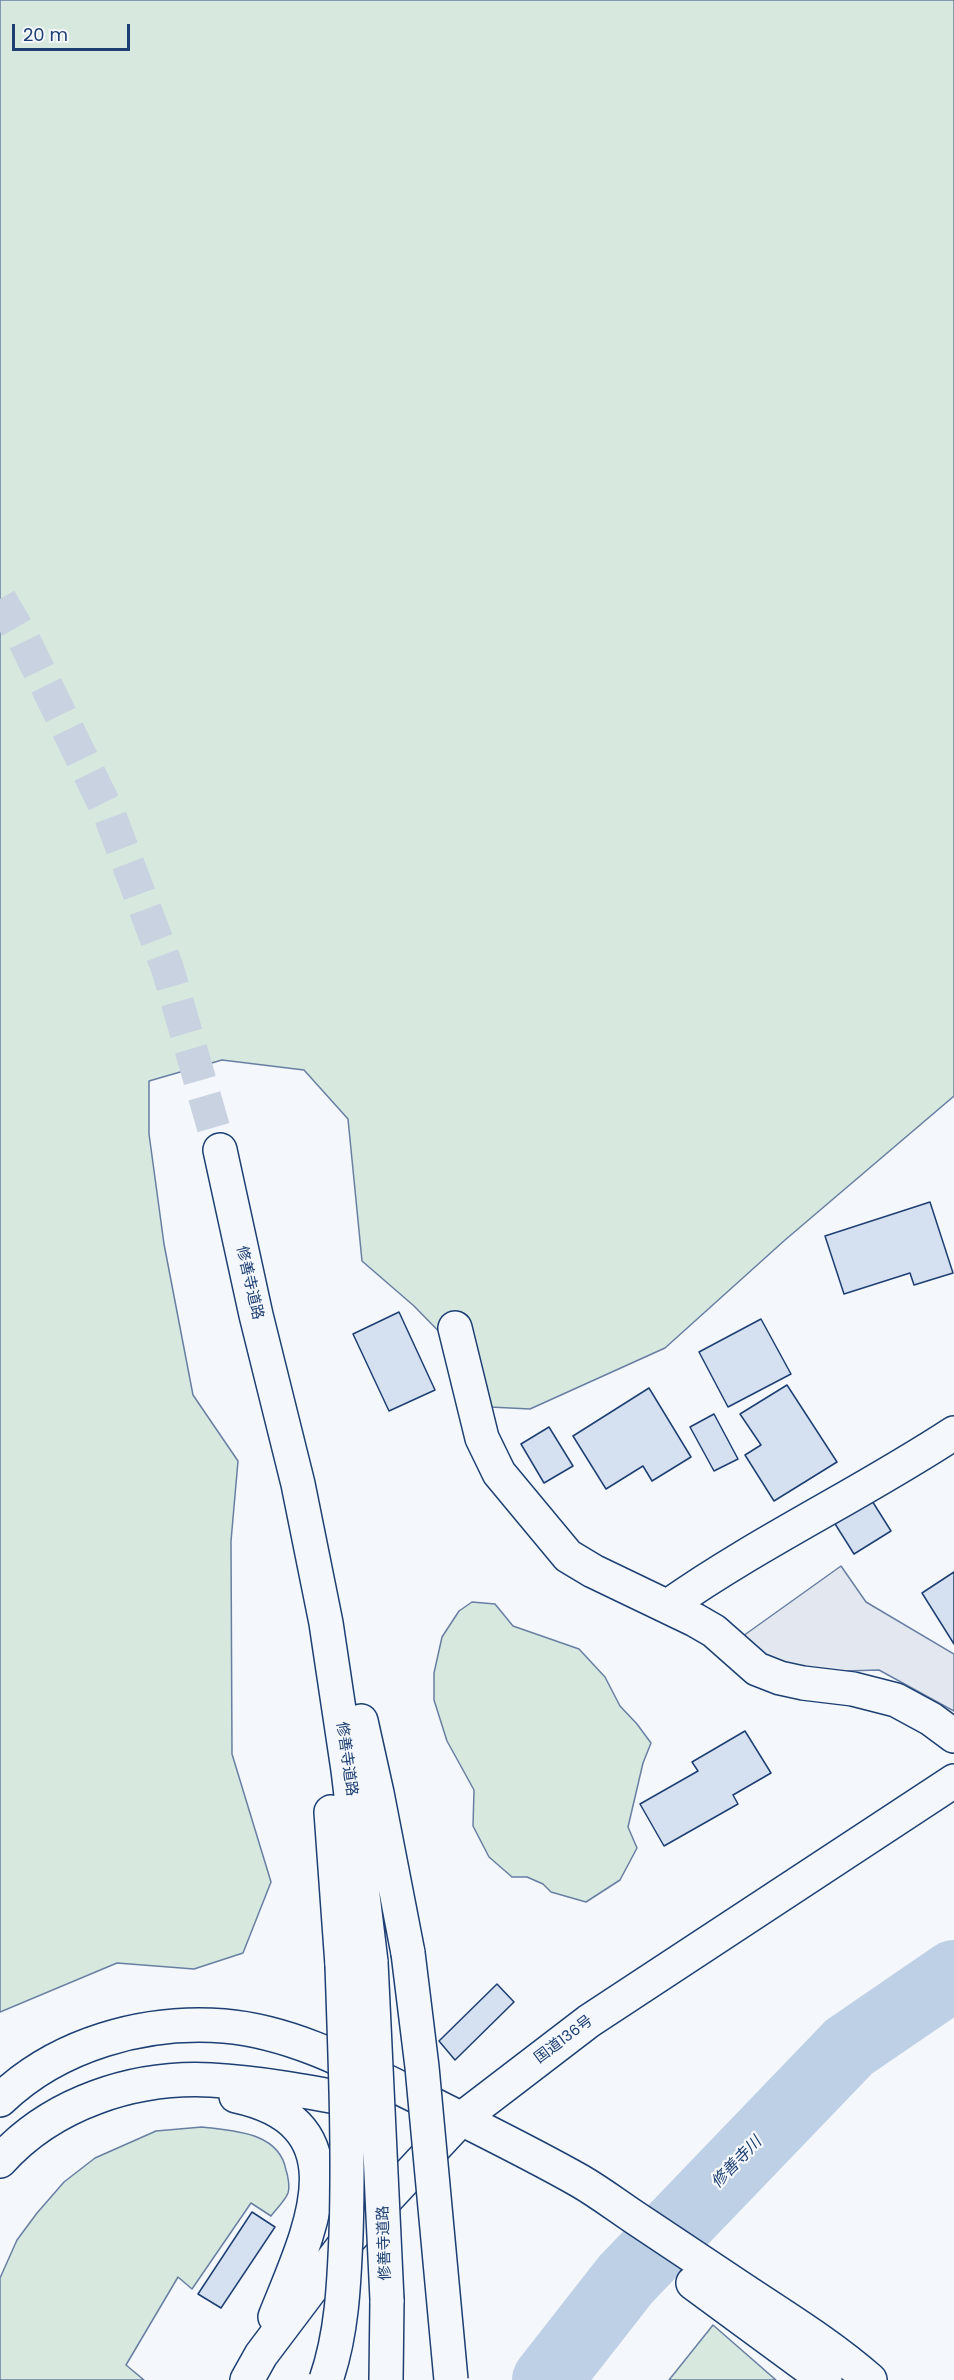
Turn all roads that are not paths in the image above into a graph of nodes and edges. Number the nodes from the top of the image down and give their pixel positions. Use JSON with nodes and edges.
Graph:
{"nodes":[{"id":1,"x":219,"y":1150,"type":"tunnel mouth"},
{"id":2,"x":256,"y":1315,"type":"junction"},
{"id":3,"x":455,"y":1328,"type":"dead end"},
{"id":4,"x":954,"y":1433,"type":"edge"},
{"id":5,"x":298,"y":1484,"type":"junction"},
{"id":6,"x":668,"y":1606,"type":"junction"},
{"id":7,"x":954,"y":1736,"type":"edge"},
{"id":8,"x":954,"y":1781,"type":"edge"},
{"id":9,"x":357,"y":1964,"type":"junction"},
{"id":10,"x":162,"y":2082,"type":"junction"},
{"id":11,"x":0,"y":2100,"type":"edge"},
{"id":12,"x":461,"y":2119,"type":"junction"},
{"id":13,"x":0,"y":2161,"type":"edge"},
{"id":14,"x":719,"y":2287,"type":"junction"},
{"id":15,"x":254,"y":2368,"type":"edge"},
{"id":16,"x":326,"y":2380,"type":"edge"},
{"id":17,"x":386,"y":2380,"type":"edge"},
{"id":18,"x":451,"y":2380,"type":"edge"},
{"id":19,"x":825,"y":2380,"type":"edge"},
{"id":20,"x":870,"y":2380,"type":"edge"}],
"edges":[{"from":1,"to":2,"type":"main road","name":"修善寺道路"},
{"from":2,"to":5,"type":"main road","name":"修善寺道路"},
{"from":2,"to":9,"type":"main road"},
{"from":3,"to":6,"type":"main road"},
{"from":4,"to":6,"type":"main road"},
{"from":5,"to":9,"type":"main road","name":"修善寺道路"},
{"from":5,"to":18,"type":"main road","bridge":true},
{"from":6,"to":7,"type":"main road"},
{"from":8,"to":12,"type":"main road","name":"国道136号"},
{"from":9,"to":16,"type":"main road","bridge":true},
{"from":9,"to":17,"type":"main road","name":"修善寺道路","bridge":true},
{"from":10,"to":12,"type":"main road"},
{"from":10,"to":13,"type":"main road"},
{"from":10,"to":15,"type":"main road"},
{"from":11,"to":12,"type":"main road"},
{"from":12,"to":14,"type":"main road"},
{"from":12,"to":15,"type":"main road","name":"国道136号"},
{"from":14,"to":19,"type":"main road"},
{"from":14,"to":20,"type":"main road"}]}
